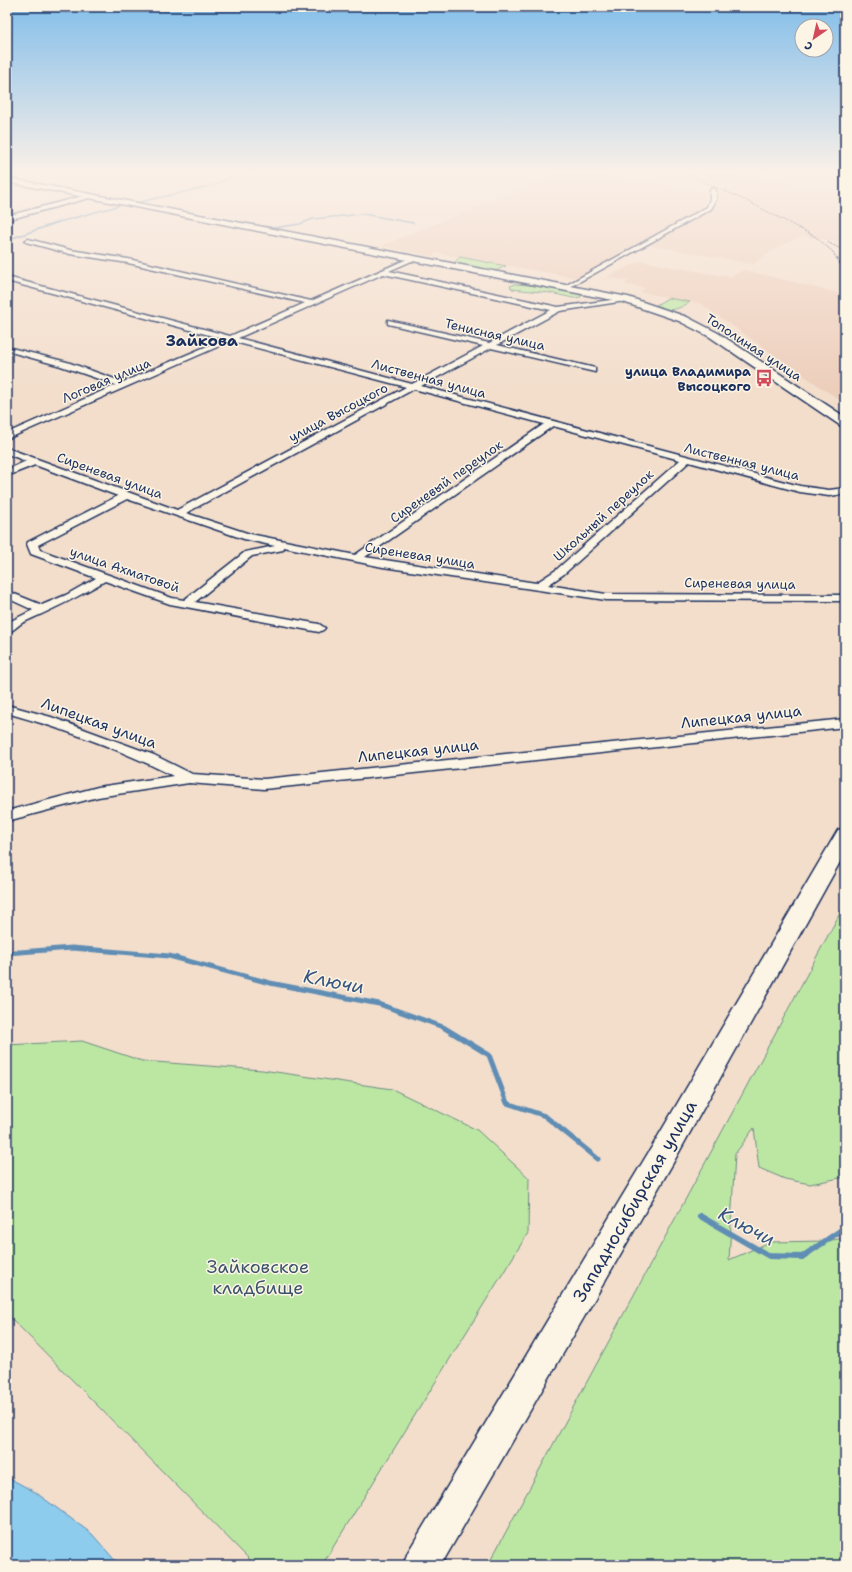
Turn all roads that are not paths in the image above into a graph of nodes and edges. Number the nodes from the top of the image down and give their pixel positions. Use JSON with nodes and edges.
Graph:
{"nodes":[{"id":1,"x":37,"y":243,"type":"edge"},
{"id":2,"x":332,"y":243,"type":"edge"},
{"id":3,"x":645,"y":243,"type":"edge"},
{"id":4,"x":412,"y":259,"type":"junction"},
{"id":5,"x":383,"y":272,"type":"junction"},
{"id":6,"x":7,"y":279,"type":"edge"},
{"id":7,"x":566,"y":287,"type":"junction"},
{"id":8,"x":625,"y":298,"type":"junction"},
{"id":9,"x":312,"y":303,"type":"junction"},
{"id":10,"x":558,"y":309,"type":"junction"},
{"id":11,"x":391,"y":322,"type":"dead end"},
{"id":12,"x":231,"y":338,"type":"junction"},
{"id":13,"x":491,"y":345,"type":"junction"},
{"id":14,"x":7,"y":349,"type":"edge"},
{"id":15,"x":592,"y":370,"type":"dead end"},
{"id":16,"x":123,"y":385,"type":"junction"},
{"id":17,"x":413,"y":387,"type":"junction"},
{"id":18,"x":845,"y":423,"type":"edge"},
{"id":19,"x":550,"y":424,"type":"junction"},
{"id":20,"x":7,"y":436,"type":"edge"},
{"id":21,"x":7,"y":451,"type":"edge"},
{"id":22,"x":686,"y":460,"type":"junction"},
{"id":23,"x":33,"y":462,"type":"junction"},
{"id":24,"x":7,"y":473,"type":"edge"},
{"id":25,"x":845,"y":491,"type":"edge"},
{"id":26,"x":126,"y":496,"type":"junction"},
{"id":27,"x":176,"y":514,"type":"junction"},
{"id":28,"x":290,"y":547,"type":"junction"},
{"id":29,"x":356,"y":559,"type":"junction"},
{"id":30,"x":103,"y":578,"type":"junction"},
{"id":31,"x":537,"y":588,"type":"junction"},
{"id":32,"x":7,"y":594,"type":"edge"},
{"id":33,"x":845,"y":598,"type":"edge"},
{"id":34,"x":186,"y":604,"type":"junction"},
{"id":35,"x":43,"y":610,"type":"junction"},
{"id":36,"x":320,"y":628,"type":"dead end"},
{"id":37,"x":7,"y":629,"type":"edge"},
{"id":38,"x":7,"y":709,"type":"edge"},
{"id":39,"x":845,"y":723,"type":"edge"},
{"id":40,"x":189,"y":778,"type":"junction"},
{"id":41,"x":7,"y":816,"type":"edge"},
{"id":42,"x":845,"y":835,"type":"edge"},
{"id":43,"x":421,"y":1565,"type":"edge"}],
"edges":[{"from":1,"to":9,"type":"street"},
{"from":2,"to":4,"type":"main road","name":"Тополиная улица"},
{"from":3,"to":7,"type":"street"},
{"from":4,"to":5,"type":"street","name":"Логовая улица"},
{"from":4,"to":7,"type":"main road","name":"Тополиная улица"},
{"from":5,"to":9,"type":"street","name":"Логовая улица"},
{"from":5,"to":10,"type":"street"},
{"from":6,"to":12,"type":"street","name":"Лиственная улица"},
{"from":7,"to":8,"type":"main road","name":"Тополиная улица"},
{"from":8,"to":10,"type":"street","name":"улица Высоцкого"},
{"from":8,"to":18,"type":"main road","name":"Тополиная улица"},
{"from":9,"to":12,"type":"street","name":"Логовая улица"},
{"from":10,"to":13,"type":"street","name":"улица Высоцкого"},
{"from":11,"to":13,"type":"street","name":"Тенисная улица"},
{"from":12,"to":16,"type":"street","name":"Логовая улица"},
{"from":12,"to":17,"type":"street","name":"Лиственная улица"},
{"from":13,"to":15,"type":"street","name":"Тенисная улица"},
{"from":13,"to":17,"type":"street","name":"улица Высоцкого"},
{"from":14,"to":16,"type":"street"},
{"from":16,"to":20,"type":"street","name":"Логовая улица"},
{"from":17,"to":19,"type":"street","name":"Лиственная улица"},
{"from":17,"to":27,"type":"street","name":"улица Высоцкого"},
{"from":19,"to":22,"type":"street","name":"Лиственная улица"},
{"from":19,"to":29,"type":"street","name":"Сиреневый переулок"},
{"from":21,"to":23,"type":"street","name":"Сиреневая улица"},
{"from":22,"to":25,"type":"street","name":"Лиственная улица"},
{"from":22,"to":31,"type":"street","name":"Школьный переулок"},
{"from":23,"to":24,"type":"street"},
{"from":23,"to":26,"type":"street","name":"Сиреневая улица"},
{"from":26,"to":27,"type":"street","name":"Сиреневая улица"},
{"from":26,"to":30,"type":"street","name":"улица Ахматовой"},
{"from":27,"to":28,"type":"street","name":"Сиреневая улица"},
{"from":28,"to":29,"type":"street","name":"Сиреневая улица"},
{"from":28,"to":34,"type":"street"},
{"from":29,"to":31,"type":"street","name":"Сиреневая улица"},
{"from":30,"to":34,"type":"street","name":"улица Ахматовой"},
{"from":30,"to":35,"type":"street"},
{"from":31,"to":33,"type":"street","name":"Сиреневая улица"},
{"from":32,"to":35,"type":"street"},
{"from":34,"to":36,"type":"street","name":"улица Ахматовой"},
{"from":35,"to":37,"type":"street"},
{"from":38,"to":40,"type":"street","name":"Липецкая улица"},
{"from":39,"to":40,"type":"street","name":"Липецкая улица"},
{"from":40,"to":41,"type":"street"},
{"from":42,"to":43,"type":"main road","name":"Западносибирская улица"}]}
